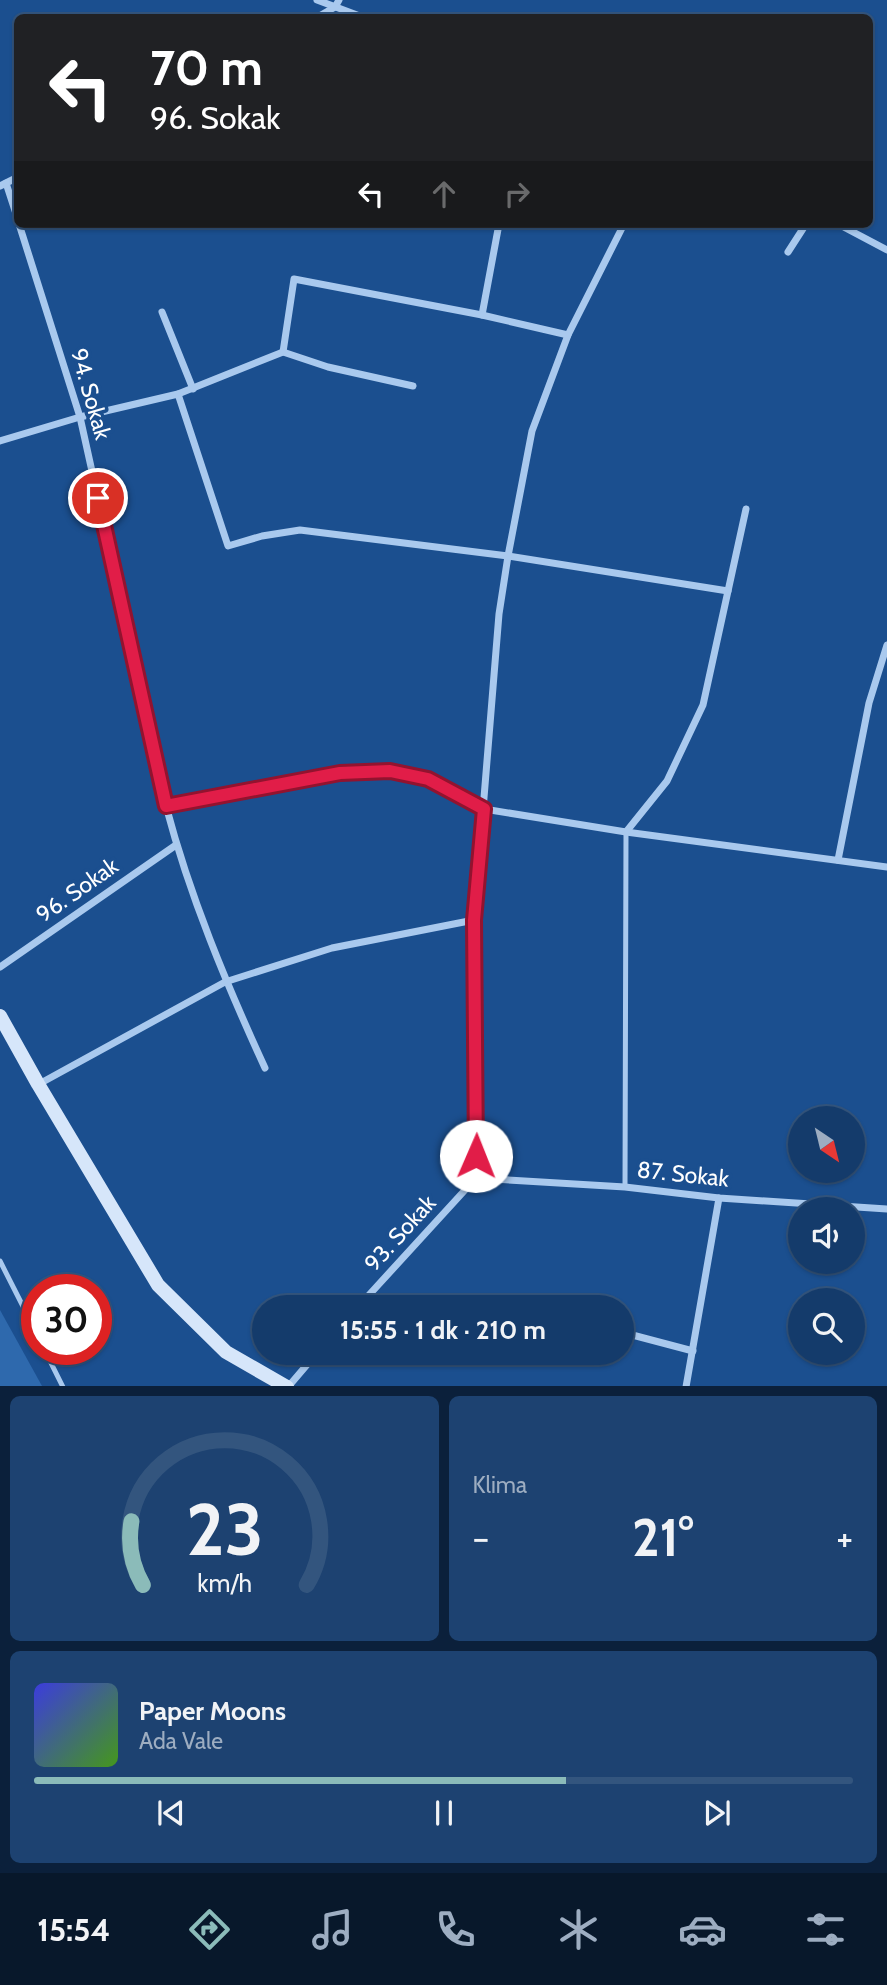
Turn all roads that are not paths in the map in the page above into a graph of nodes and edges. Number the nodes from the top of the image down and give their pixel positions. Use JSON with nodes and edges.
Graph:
{"nodes":[{"id":1,"x":317,"y":0,"type":"edge"},
{"id":2,"x":337,"y":4,"type":"edge"},
{"id":3,"x":322,"y":14,"type":"edge"},
{"id":4,"x":357,"y":14,"type":"edge"},
{"id":5,"x":3,"y":185,"type":"edge"},
{"id":6,"x":14,"y":212,"type":"edge"},
{"id":7,"x":20,"y":228,"type":"edge"},
{"id":8,"x":497,"y":228,"type":"edge"},
{"id":9,"x":622,"y":228,"type":"edge"},
{"id":10,"x":803,"y":228,"type":"edge"},
{"id":11,"x":846,"y":228,"type":"edge"},
{"id":12,"x":887,"y":250,"type":"edge"},
{"id":13,"x":788,"y":252,"type":"dead end"},
{"id":14,"x":162,"y":312,"type":"dead end"},
{"id":15,"x":482,"y":315,"type":"junction"},
{"id":16,"x":568,"y":335,"type":"junction"},
{"id":17,"x":283,"y":352,"type":"junction"},
{"id":18,"x":413,"y":386,"type":"dead end"},
{"id":19,"x":193,"y":389,"type":"junction"},
{"id":20,"x":178,"y":394,"type":"junction"},
{"id":21,"x":80,"y":417,"type":"junction"},
{"id":22,"x":0,"y":442,"type":"edge"},
{"id":23,"x":746,"y":509,"type":"dead end"},
{"id":24,"x":508,"y":556,"type":"junction"},
{"id":25,"x":728,"y":591,"type":"junction"},
{"id":26,"x":887,"y":645,"type":"edge"},
{"id":27,"x":166,"y":806,"type":"junction"},
{"id":28,"x":484,"y":809,"type":"junction"},
{"id":29,"x":626,"y":832,"type":"junction"},
{"id":30,"x":176,"y":845,"type":"junction"},
{"id":31,"x":838,"y":860,"type":"junction"},
{"id":32,"x":887,"y":867,"type":"edge"},
{"id":33,"x":474,"y":920,"type":"junction"},
{"id":34,"x":0,"y":967,"type":"edge"},
{"id":35,"x":225,"y":982,"type":"junction"},
{"id":36,"x":0,"y":1016,"type":"edge"},
{"id":37,"x":265,"y":1068,"type":"dead end"},
{"id":38,"x":38,"y":1084,"type":"junction"},
{"id":39,"x":476,"y":1178,"type":"junction"},
{"id":40,"x":625,"y":1187,"type":"junction"},
{"id":41,"x":719,"y":1198,"type":"junction"},
{"id":42,"x":887,"y":1209,"type":"edge"},
{"id":43,"x":0,"y":1261,"type":"edge"},
{"id":44,"x":369,"y":1295,"type":"edge"},
{"id":45,"x":21,"y":1302,"type":"edge"},
{"id":46,"x":634,"y":1335,"type":"edge"},
{"id":47,"x":693,"y":1351,"type":"junction"},
{"id":48,"x":52,"y":1365,"type":"edge"},
{"id":49,"x":306,"y":1365,"type":"edge"},
{"id":50,"x":62,"y":1386,"type":"edge"},
{"id":51,"x":285,"y":1386,"type":"edge"},
{"id":52,"x":288,"y":1386,"type":"edge"},
{"id":53,"x":687,"y":1386,"type":"edge"}],
"edges":[{"from":1,"to":2,"type":"street"},
{"from":2,"to":3,"type":"street"},
{"from":2,"to":4,"type":"street"},
{"from":5,"to":6,"type":"street","name":"94. Sokak"},
{"from":7,"to":21,"type":"street","name":"94. Sokak"},
{"from":8,"to":15,"type":"street"},
{"from":9,"to":16,"type":"street"},
{"from":10,"to":13,"type":"street"},
{"from":11,"to":12,"type":"street"},
{"from":14,"to":19,"type":"street"},
{"from":15,"to":16,"type":"street"},
{"from":15,"to":17,"type":"street"},
{"from":16,"to":24,"type":"street"},
{"from":17,"to":18,"type":"street"},
{"from":17,"to":19,"type":"street"},
{"from":19,"to":20,"type":"street"},
{"from":20,"to":21,"type":"street"},
{"from":20,"to":24,"type":"street"},
{"from":21,"to":22,"type":"street"},
{"from":21,"to":27,"type":"street","name":"94. Sokak"},
{"from":23,"to":25,"type":"street"},
{"from":24,"to":25,"type":"street"},
{"from":24,"to":28,"type":"street"},
{"from":25,"to":29,"type":"street"},
{"from":26,"to":31,"type":"street"},
{"from":27,"to":28,"type":"street"},
{"from":27,"to":30,"type":"street","name":"94. Sokak"},
{"from":28,"to":29,"type":"street"},
{"from":28,"to":33,"type":"street"},
{"from":29,"to":31,"type":"street"},
{"from":29,"to":40,"type":"lane"},
{"from":30,"to":34,"type":"street","name":"96. Sokak"},
{"from":30,"to":35,"type":"street","name":"94. Sokak"},
{"from":31,"to":32,"type":"street"},
{"from":33,"to":35,"type":"street"},
{"from":33,"to":39,"type":"street"},
{"from":35,"to":37,"type":"street","name":"94. Sokak"},
{"from":35,"to":38,"type":"street"},
{"from":36,"to":38,"type":"street"},
{"from":38,"to":51,"type":"street"},
{"from":39,"to":40,"type":"street","name":"87. Sokak"},
{"from":39,"to":44,"type":"street","name":"93. Sokak"},
{"from":40,"to":41,"type":"street","name":"87. Sokak"},
{"from":41,"to":42,"type":"street","name":"87. Sokak"},
{"from":41,"to":47,"type":"street"},
{"from":43,"to":45,"type":"lane"},
{"from":46,"to":47,"type":"street"},
{"from":47,"to":53,"type":"street"},
{"from":48,"to":50,"type":"lane"},
{"from":49,"to":52,"type":"street"}]}
